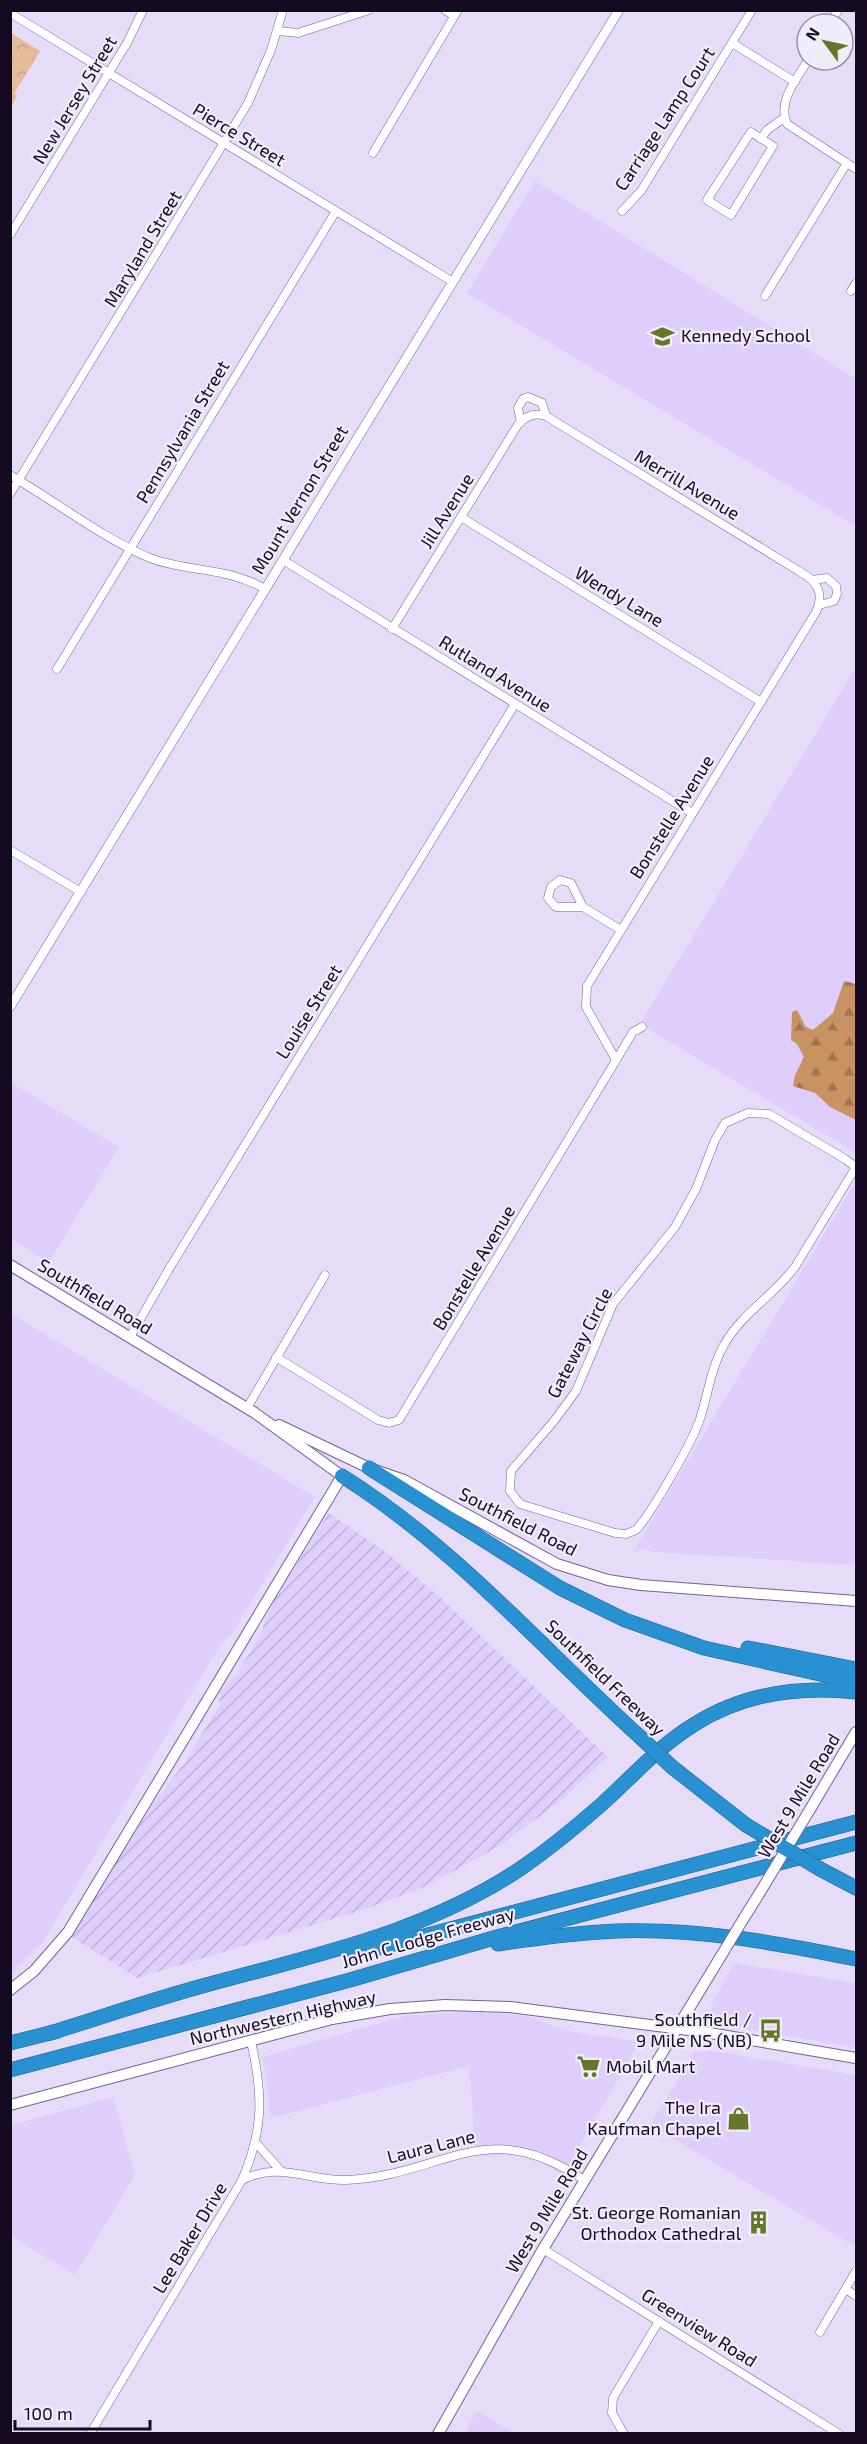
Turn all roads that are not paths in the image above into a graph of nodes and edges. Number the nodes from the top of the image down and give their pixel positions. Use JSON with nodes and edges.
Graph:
{"nodes":[{"id":1,"x":142,"y":10,"type":"edge"},
{"id":2,"x":284,"y":10,"type":"edge"},
{"id":3,"x":369,"y":10,"type":"edge"},
{"id":4,"x":445,"y":10,"type":"edge"},
{"id":5,"x":619,"y":10,"type":"edge"},
{"id":6,"x":752,"y":10,"type":"edge"},
{"id":7,"x":10,"y":13,"type":"edge"},
{"id":8,"x":456,"y":13,"type":"edge"},
{"id":9,"x":278,"y":32,"type":"junction"},
{"id":10,"x":732,"y":43,"type":"junction"},
{"id":11,"x":801,"y":72,"type":"edge"},
{"id":12,"x":109,"y":73,"type":"junction"},
{"id":13,"x":795,"y":82,"type":"junction"},
{"id":14,"x":784,"y":118,"type":"junction"},
{"id":15,"x":761,"y":139,"type":"junction"},
{"id":16,"x":225,"y":143,"type":"junction"},
{"id":17,"x":372,"y":153,"type":"dead end"},
{"id":18,"x":847,"y":163,"type":"junction"},
{"id":19,"x":856,"y":169,"type":"edge"},
{"id":20,"x":336,"y":211,"type":"junction"},
{"id":21,"x":622,"y":211,"type":"dead end"},
{"id":22,"x":10,"y":235,"type":"edge"},
{"id":23,"x":453,"y":282,"type":"junction"},
{"id":24,"x":856,"y":283,"type":"edge"},
{"id":25,"x":851,"y":291,"type":"dead end"},
{"id":26,"x":765,"y":296,"type":"dead end"},
{"id":27,"x":532,"y":415,"type":"joint"},
{"id":28,"x":546,"y":416,"type":"junction"},
{"id":29,"x":521,"y":422,"type":"junction"},
{"id":30,"x":10,"y":475,"type":"edge"},
{"id":31,"x":20,"y":480,"type":"junction"},
{"id":32,"x":10,"y":494,"type":"edge"},
{"id":33,"x":461,"y":517,"type":"junction"},
{"id":34,"x":130,"y":548,"type":"junction"},
{"id":35,"x":283,"y":560,"type":"junction"},
{"id":36,"x":812,"y":580,"type":"junction"},
{"id":37,"x":265,"y":589,"type":"junction"},
{"id":38,"x":820,"y":592,"type":"joint"},
{"id":39,"x":819,"y":605,"type":"junction"},
{"id":40,"x":392,"y":629,"type":"junction"},
{"id":41,"x":57,"y":669,"type":"dead end"},
{"id":42,"x":761,"y":702,"type":"junction"},
{"id":43,"x":514,"y":704,"type":"junction"},
{"id":44,"x":692,"y":813,"type":"junction"},
{"id":45,"x":10,"y":850,"type":"edge"},
{"id":46,"x":81,"y":892,"type":"junction"},
{"id":47,"x":583,"y":907,"type":"junction"},
{"id":48,"x":621,"y":930,"type":"junction"},
{"id":49,"x":10,"y":1007,"type":"edge"},
{"id":50,"x":642,"y":1027,"type":"dead end"},
{"id":51,"x":616,"y":1060,"type":"junction"},
{"id":52,"x":856,"y":1167,"type":"edge"},
{"id":53,"x":10,"y":1265,"type":"edge"},
{"id":54,"x":325,"y":1275,"type":"dead end"},
{"id":55,"x":130,"y":1337,"type":"junction"},
{"id":56,"x":276,"y":1357,"type":"junction"},
{"id":57,"x":251,"y":1410,"type":"junction"},
{"id":58,"x":369,"y":1468,"type":"junction"},
{"id":59,"x":342,"y":1476,"type":"junction"},
{"id":60,"x":856,"y":1601,"type":"edge"},
{"id":61,"x":850,"y":1678,"type":"edge"},
{"id":62,"x":856,"y":1692,"type":"edge"},
{"id":63,"x":856,"y":1732,"type":"edge"},
{"id":64,"x":856,"y":1822,"type":"edge"},
{"id":65,"x":856,"y":1843,"type":"edge"},
{"id":66,"x":854,"y":1886,"type":"edge"},
{"id":67,"x":856,"y":1959,"type":"edge"},
{"id":68,"x":350,"y":1980,"type":"junction"},
{"id":69,"x":10,"y":1990,"type":"edge"},
{"id":70,"x":675,"y":2029,"type":"junction"},
{"id":71,"x":50,"y":2033,"type":"junction"},
{"id":72,"x":251,"y":2041,"type":"junction"},
{"id":73,"x":10,"y":2043,"type":"edge"},
{"id":74,"x":856,"y":2058,"type":"edge"},
{"id":75,"x":10,"y":2070,"type":"edge"},
{"id":76,"x":10,"y":2105,"type":"edge"},
{"id":77,"x":257,"y":2144,"type":"junction"},
{"id":78,"x":280,"y":2170,"type":"junction"},
{"id":79,"x":243,"y":2180,"type":"junction"},
{"id":80,"x":584,"y":2180,"type":"junction"},
{"id":81,"x":543,"y":2249,"type":"junction"},
{"id":82,"x":856,"y":2271,"type":"edge"},
{"id":83,"x":846,"y":2289,"type":"junction"},
{"id":84,"x":856,"y":2296,"type":"edge"},
{"id":85,"x":659,"y":2321,"type":"junction"},
{"id":86,"x":820,"y":2332,"type":"dead end"},
{"id":87,"x":90,"y":2433,"type":"edge"},
{"id":88,"x":438,"y":2433,"type":"edge"},
{"id":89,"x":624,"y":2433,"type":"edge"},
{"id":90,"x":839,"y":2433,"type":"edge"}],
"edges":[{"from":1,"to":12,"type":"street","name":"New Jersey Street"},
{"from":2,"to":9,"type":"street","name":"Maryland Street"},
{"from":3,"to":9,"type":"street"},
{"from":4,"to":8,"type":"street"},
{"from":5,"to":23,"type":"street","name":"Mount Vernon Street"},
{"from":6,"to":10,"type":"street","name":"Carriage Lamp Court"},
{"from":7,"to":12,"type":"street","name":"Pierce Street"},
{"from":8,"to":17,"type":"street"},
{"from":9,"to":16,"type":"street","name":"Maryland Street"},
{"from":10,"to":13,"type":"street","name":"Carriage Lamp Court"},
{"from":10,"to":21,"type":"street","name":"Carriage Lamp Court"},
{"from":11,"to":13,"type":"street"},
{"from":12,"to":16,"type":"street","name":"Pierce Street"},
{"from":12,"to":22,"type":"street","name":"New Jersey Street"},
{"from":13,"to":14,"type":"street"},
{"from":14,"to":15,"type":"street"},
{"from":14,"to":18,"type":"street"},
{"from":15,"to":15,"type":"street"},
{"from":16,"to":20,"type":"street","name":"Pierce Street"},
{"from":16,"to":31,"type":"street","name":"Maryland Street"},
{"from":18,"to":19,"type":"street"},
{"from":18,"to":26,"type":"street"},
{"from":20,"to":23,"type":"street","name":"Pierce Street"},
{"from":20,"to":34,"type":"street","name":"Pennsylvania Street"},
{"from":23,"to":35,"type":"street","name":"Mount Vernon Street"},
{"from":24,"to":25,"type":"street"},
{"from":27,"to":28,"type":"street","name":"Merrill Avenue"},
{"from":27,"to":29,"type":"street","name":"Jill Avenue"},
{"from":28,"to":29,"type":"street"},
{"from":28,"to":36,"type":"street","name":"Merrill Avenue"},
{"from":29,"to":33,"type":"street","name":"Jill Avenue"},
{"from":30,"to":31,"type":"street"},
{"from":31,"to":32,"type":"street","name":"Maryland Street"},
{"from":31,"to":34,"type":"street"},
{"from":33,"to":40,"type":"street","name":"Jill Avenue"},
{"from":33,"to":42,"type":"street","name":"Wendy Lane"},
{"from":34,"to":37,"type":"street"},
{"from":34,"to":41,"type":"street","name":"Pennsylvania Street"},
{"from":35,"to":37,"type":"street","name":"Mount Vernon Street"},
{"from":35,"to":40,"type":"street","name":"Rutland Avenue"},
{"from":36,"to":38,"type":"street","name":"Merrill Avenue"},
{"from":36,"to":39,"type":"street"},
{"from":37,"to":46,"type":"street","name":"Mount Vernon Street"},
{"from":38,"to":39,"type":"street","name":"Bonstelle Avenue"},
{"from":39,"to":42,"type":"street","name":"Bonstelle Avenue"},
{"from":40,"to":43,"type":"street","name":"Rutland Avenue"},
{"from":42,"to":44,"type":"street","name":"Bonstelle Avenue"},
{"from":43,"to":44,"type":"street","name":"Rutland Avenue"},
{"from":43,"to":55,"type":"street","name":"Louise Street"},
{"from":44,"to":48,"type":"street","name":"Bonstelle Avenue"},
{"from":45,"to":46,"type":"street"},
{"from":46,"to":49,"type":"street","name":"Mount Vernon Street"},
{"from":47,"to":47,"type":"street"},
{"from":47,"to":48,"type":"street"},
{"from":48,"to":51,"type":"street","name":"Bonstelle Avenue"},
{"from":50,"to":51,"type":"street","name":"Bonstelle Avenue"},
{"from":51,"to":56,"type":"street","name":"Bonstelle Avenue"},
{"from":52,"to":52,"type":"street","name":"Gateway Circle"},
{"from":53,"to":55,"type":"main road","name":"Southfield Road"},
{"from":54,"to":56,"type":"street"},
{"from":55,"to":57,"type":"main road","name":"Southfield Road"},
{"from":56,"to":57,"type":"street"},
{"from":57,"to":58,"type":"main road","name":"Southfield Road"},
{"from":57,"to":59,"type":"main road","name":"Southfield Road"},
{"from":58,"to":60,"type":"main road","name":"Southfield Road"},
{"from":58,"to":61,"type":"highway"},
{"from":59,"to":66,"type":"highway","name":"Southfield Freeway","bridge":true},
{"from":59,"to":69,"type":"main road"},
{"from":61,"to":62,"type":"highway"},
{"from":61,"to":71,"type":"highway"},
{"from":63,"to":70,"type":"main road","name":"West 9 Mile Road","bridge":true},
{"from":64,"to":71,"type":"highway","name":"John C Lodge Freeway"},
{"from":65,"to":68,"type":"highway","name":"John C Lodge Freeway"},
{"from":67,"to":68,"type":"highway"},
{"from":68,"to":75,"type":"highway","name":"John C Lodge Freeway"},
{"from":70,"to":72,"type":"main road","name":"Northwestern Highway"},
{"from":70,"to":74,"type":"main road"},
{"from":70,"to":80,"type":"main road","name":"West 9 Mile Road"},
{"from":71,"to":73,"type":"highway","name":"John C Lodge Freeway"},
{"from":72,"to":76,"type":"main road","name":"Northwestern Highway"},
{"from":72,"to":77,"type":"street","name":"Lee Baker Drive"},
{"from":77,"to":78,"type":"street"},
{"from":77,"to":79,"type":"street","name":"Lee Baker Drive"},
{"from":78,"to":79,"type":"street","name":"Laura Lane"},
{"from":78,"to":80,"type":"street","name":"Laura Lane"},
{"from":79,"to":87,"type":"street","name":"Lee Baker Drive"},
{"from":80,"to":81,"type":"main road","name":"West 9 Mile Road"},
{"from":81,"to":85,"type":"street","name":"Greenview Road"},
{"from":81,"to":88,"type":"main road","name":"West 9 Mile Road"},
{"from":82,"to":83,"type":"street"},
{"from":83,"to":84,"type":"street"},
{"from":83,"to":86,"type":"street"},
{"from":85,"to":89,"type":"street"},
{"from":85,"to":90,"type":"street","name":"Greenview Road"}]}
